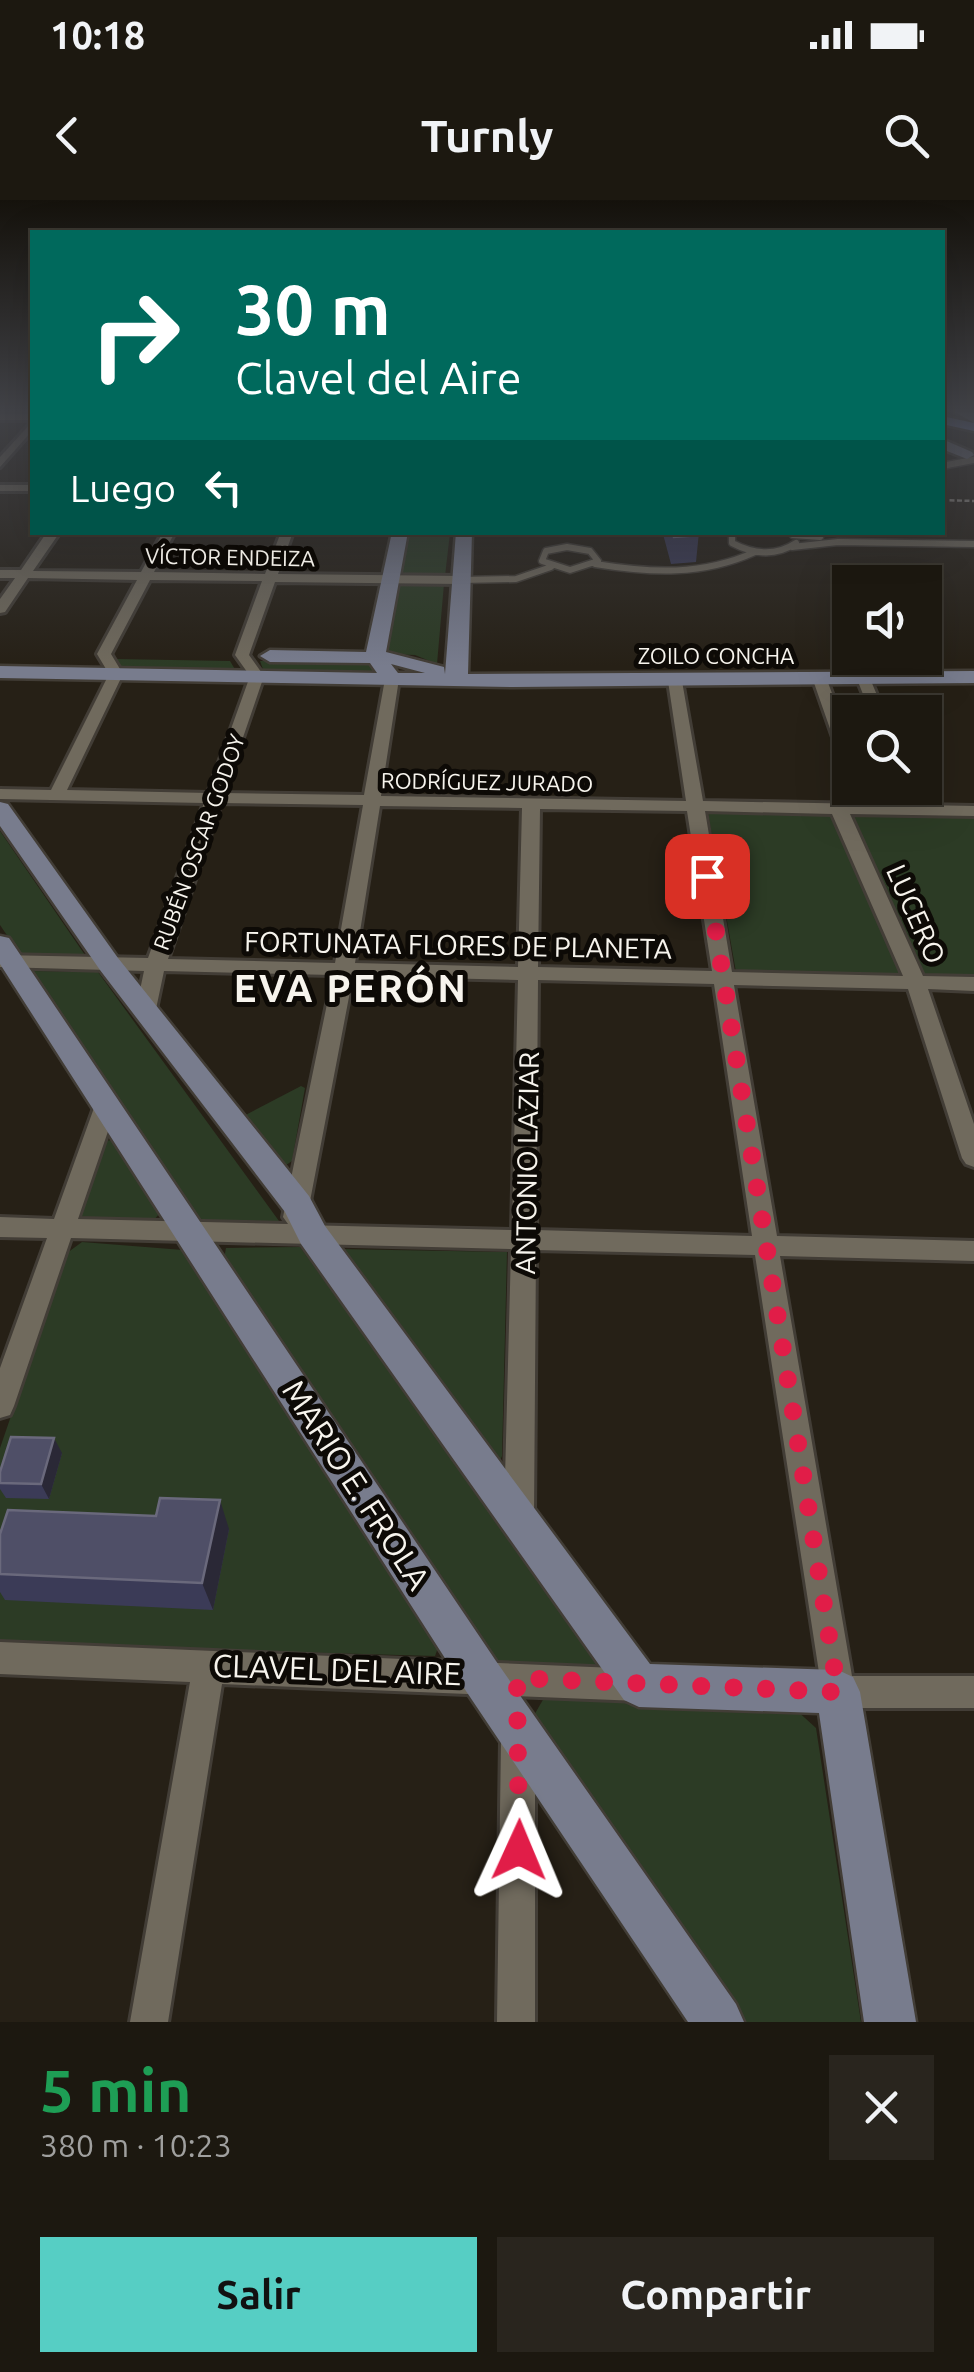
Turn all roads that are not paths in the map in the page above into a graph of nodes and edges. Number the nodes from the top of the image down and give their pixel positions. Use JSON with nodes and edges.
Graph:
{"nodes":[{"id":1,"x":52,"y":535,"type":"edge"},
{"id":2,"x":167,"y":535,"type":"edge"},
{"id":3,"x":286,"y":535,"type":"edge"},
{"id":4,"x":399,"y":535,"type":"edge"},
{"id":5,"x":464,"y":535,"type":"edge"},
{"id":6,"x":565,"y":535,"type":"edge"},
{"id":7,"x":732,"y":535,"type":"edge"},
{"id":8,"x":792,"y":535,"type":"edge"},
{"id":9,"x":817,"y":535,"type":"edge"},
{"id":10,"x":974,"y":541,"type":"edge"},
{"id":11,"x":568,"y":547,"type":"junction"},
{"id":12,"x":792,"y":547,"type":"junction"},
{"id":13,"x":755,"y":552,"type":"junction"},
{"id":14,"x":595,"y":564,"type":"junction"},
{"id":15,"x":551,"y":567,"type":"junction"},
{"id":16,"x":0,"y":574,"type":"edge"},
{"id":17,"x":24,"y":574,"type":"junction"},
{"id":18,"x":146,"y":576,"type":"junction"},
{"id":19,"x":270,"y":577,"type":"junction"},
{"id":20,"x":390,"y":578,"type":"junction"},
{"id":21,"x":460,"y":580,"type":"junction"},
{"id":22,"x":0,"y":609,"type":"edge"},
{"id":23,"x":0,"y":652,"type":"edge"},
{"id":24,"x":104,"y":654,"type":"junction"},
{"id":25,"x":242,"y":656,"type":"junction"},
{"id":26,"x":376,"y":657,"type":"junction"},
{"id":27,"x":0,"y":672,"type":"edge"},
{"id":28,"x":116,"y":674,"type":"junction"},
{"id":29,"x":257,"y":676,"type":"junction"},
{"id":30,"x":974,"y":677,"type":"edge"},
{"id":31,"x":392,"y":679,"type":"junction"},
{"id":32,"x":864,"y":679,"type":"junction"},
{"id":33,"x":458,"y":680,"type":"junction"},
{"id":34,"x":820,"y":680,"type":"junction"},
{"id":35,"x":675,"y":681,"type":"junction"},
{"id":36,"x":870,"y":695,"type":"edge"},
{"id":37,"x":832,"y":713,"type":"edge"},
{"id":38,"x":0,"y":794,"type":"edge"},
{"id":39,"x":57,"y":794,"type":"junction"},
{"id":40,"x":216,"y":798,"type":"junction"},
{"id":41,"x":373,"y":802,"type":"junction"},
{"id":42,"x":531,"y":805,"type":"junction"},
{"id":43,"x":865,"y":805,"type":"edge"},
{"id":44,"x":914,"y":805,"type":"edge"},
{"id":45,"x":696,"y":808,"type":"junction"},
{"id":46,"x":0,"y":809,"type":"edge"},
{"id":47,"x":839,"y":809,"type":"junction"},
{"id":48,"x":866,"y":809,"type":"junction"},
{"id":49,"x":916,"y":810,"type":"junction"},
{"id":50,"x":974,"y":811,"type":"edge"},
{"id":51,"x":4,"y":955,"type":"edge"},
{"id":52,"x":109,"y":964,"type":"junction"},
{"id":53,"x":155,"y":966,"type":"junction"},
{"id":54,"x":344,"y":969,"type":"junction"},
{"id":55,"x":531,"y":974,"type":"junction"},
{"id":56,"x":724,"y":977,"type":"junction"},
{"id":57,"x":916,"y":984,"type":"junction"},
{"id":58,"x":974,"y":984,"type":"edge"},
{"id":59,"x":146,"y":1009,"type":"junction"},
{"id":60,"x":105,"y":1108,"type":"junction"},
{"id":61,"x":974,"y":1158,"type":"edge"},
{"id":62,"x":300,"y":1225,"type":"junction"},
{"id":63,"x":0,"y":1227,"type":"edge"},
{"id":64,"x":62,"y":1229,"type":"junction"},
{"id":65,"x":191,"y":1233,"type":"junction"},
{"id":66,"x":525,"y":1240,"type":"junction"},
{"id":67,"x":769,"y":1246,"type":"junction"},
{"id":68,"x":974,"y":1251,"type":"edge"},
{"id":69,"x":0,"y":1406,"type":"edge"},
{"id":70,"x":519,"y":1521,"type":"junction"},
{"id":71,"x":0,"y":1658,"type":"edge"},
{"id":72,"x":209,"y":1666,"type":"junction"},
{"id":73,"x":499,"y":1677,"type":"junction"},
{"id":74,"x":640,"y":1685,"type":"junction"},
{"id":75,"x":838,"y":1692,"type":"junction"},
{"id":76,"x":974,"y":1692,"type":"edge"},
{"id":77,"x":518,"y":1729,"type":"junction"},
{"id":78,"x":149,"y":2022,"type":"edge"},
{"id":79,"x":516,"y":2022,"type":"edge"},
{"id":80,"x":718,"y":2022,"type":"edge"},
{"id":81,"x":890,"y":2022,"type":"edge"}],
"edges":[{"from":1,"to":17,"type":"street"},
{"from":2,"to":18,"type":"street"},
{"from":3,"to":19,"type":"street"},
{"from":4,"to":20,"type":"street"},
{"from":5,"to":21,"type":"street"},
{"from":6,"to":11,"type":"lane"},
{"from":7,"to":13,"type":"lane"},
{"from":8,"to":12,"type":"lane"},
{"from":9,"to":10,"type":"lane"},
{"from":10,"to":12,"type":"lane"},
{"from":11,"to":14,"type":"lane"},
{"from":11,"to":15,"type":"lane"},
{"from":12,"to":13,"type":"lane"},
{"from":13,"to":14,"type":"lane"},
{"from":14,"to":15,"type":"lane"},
{"from":15,"to":21,"type":"lane"},
{"from":16,"to":17,"type":"street","name":"VÍCTOR ENDEIZA"},
{"from":17,"to":18,"type":"street","name":"VÍCTOR ENDEIZA"},
{"from":17,"to":22,"type":"street"},
{"from":18,"to":19,"type":"street","name":"VÍCTOR ENDEIZA"},
{"from":18,"to":24,"type":"street"},
{"from":19,"to":20,"type":"street","name":"VÍCTOR ENDEIZA"},
{"from":19,"to":25,"type":"street"},
{"from":20,"to":21,"type":"street","name":"VÍCTOR ENDEIZA"},
{"from":20,"to":26,"type":"street"},
{"from":21,"to":33,"type":"street"},
{"from":23,"to":24,"type":"street","name":"ZOILO CONCHA"},
{"from":24,"to":25,"type":"street","name":"ZOILO CONCHA"},
{"from":24,"to":28,"type":"street"},
{"from":25,"to":26,"type":"street","name":"ZOILO CONCHA"},
{"from":25,"to":29,"type":"street"},
{"from":26,"to":31,"type":"street"},
{"from":26,"to":33,"type":"street","name":"ZOILO CONCHA"},
{"from":27,"to":28,"type":"street","name":"ZOILO CONCHA"},
{"from":28,"to":29,"type":"street","name":"ZOILO CONCHA"},
{"from":28,"to":39,"type":"street"},
{"from":29,"to":31,"type":"street","name":"ZOILO CONCHA"},
{"from":29,"to":40,"type":"street","name":"RUBÉN OSCAR GODOY"},
{"from":30,"to":32,"type":"street","name":"ZOILO CONCHA"},
{"from":31,"to":33,"type":"street","name":"ZOILO CONCHA"},
{"from":31,"to":41,"type":"street"},
{"from":32,"to":34,"type":"street","name":"ZOILO CONCHA"},
{"from":32,"to":36,"type":"street"},
{"from":33,"to":35,"type":"street","name":"ZOILO CONCHA"},
{"from":34,"to":35,"type":"street","name":"ZOILO CONCHA"},
{"from":34,"to":37,"type":"street"},
{"from":35,"to":45,"type":"street"},
{"from":38,"to":39,"type":"street","name":"RODRÍGUEZ JURADO"},
{"from":39,"to":40,"type":"street","name":"RODRÍGUEZ JURADO"},
{"from":40,"to":41,"type":"street","name":"RODRÍGUEZ JURADO"},
{"from":40,"to":53,"type":"street","name":"RUBÉN OSCAR GODOY"},
{"from":41,"to":42,"type":"street","name":"RODRÍGUEZ JURADO"},
{"from":41,"to":54,"type":"street"},
{"from":42,"to":45,"type":"street","name":"RODRÍGUEZ JURADO"},
{"from":42,"to":55,"type":"street","name":"ANTONIO LAZIAR"},
{"from":43,"to":48,"type":"street"},
{"from":44,"to":49,"type":"street"},
{"from":45,"to":47,"type":"street","name":"RODRÍGUEZ JURADO"},
{"from":45,"to":56,"type":"street"},
{"from":46,"to":52,"type":"street"},
{"from":47,"to":48,"type":"street","name":"RODRÍGUEZ JURADO"},
{"from":47,"to":57,"type":"street","name":"LUCERO"},
{"from":48,"to":49,"type":"street","name":"RODRÍGUEZ JURADO"},
{"from":49,"to":50,"type":"street","name":"RODRÍGUEZ JURADO"},
{"from":51,"to":52,"type":"street","name":"FORTUNATA FLORES DE PLANETA"},
{"from":51,"to":60,"type":"street","name":"MARIO E. FROLA"},
{"from":52,"to":53,"type":"street","name":"FORTUNATA FLORES DE PLANETA"},
{"from":52,"to":59,"type":"street"},
{"from":53,"to":54,"type":"street","name":"FORTUNATA FLORES DE PLANETA"},
{"from":53,"to":59,"type":"street","name":"RUBÉN OSCAR GODOY"},
{"from":54,"to":55,"type":"street","name":"FORTUNATA FLORES DE PLANETA"},
{"from":54,"to":62,"type":"street"},
{"from":55,"to":56,"type":"street","name":"FORTUNATA FLORES DE PLANETA"},
{"from":55,"to":66,"type":"street","name":"ANTONIO LAZIAR"},
{"from":56,"to":57,"type":"street","name":"FORTUNATA FLORES DE PLANETA"},
{"from":56,"to":67,"type":"street"},
{"from":57,"to":58,"type":"street","name":"FORTUNATA FLORES DE PLANETA"},
{"from":57,"to":61,"type":"street","name":"LUCERO"},
{"from":59,"to":62,"type":"street"},
{"from":60,"to":64,"type":"street"},
{"from":60,"to":65,"type":"street","name":"MARIO E. FROLA"},
{"from":62,"to":65,"type":"street"},
{"from":62,"to":66,"type":"street"},
{"from":62,"to":70,"type":"street"},
{"from":63,"to":64,"type":"street"},
{"from":64,"to":65,"type":"street"},
{"from":64,"to":69,"type":"street"},
{"from":65,"to":73,"type":"street","name":"MARIO E. FROLA"},
{"from":66,"to":67,"type":"street"},
{"from":66,"to":70,"type":"street","name":"ANTONIO LAZIAR"},
{"from":67,"to":68,"type":"street"},
{"from":67,"to":75,"type":"street"},
{"from":70,"to":74,"type":"street"},
{"from":71,"to":72,"type":"street","name":"CLAVEL DEL AIRE"},
{"from":72,"to":73,"type":"street","name":"CLAVEL DEL AIRE"},
{"from":72,"to":78,"type":"street"},
{"from":73,"to":74,"type":"street","name":"CLAVEL DEL AIRE"},
{"from":73,"to":77,"type":"street","name":"MARIO E. FROLA"},
{"from":74,"to":75,"type":"street","name":"CLAVEL DEL AIRE"},
{"from":75,"to":76,"type":"street","name":"CLAVEL DEL AIRE"},
{"from":75,"to":81,"type":"street"},
{"from":77,"to":79,"type":"street"},
{"from":77,"to":80,"type":"street","name":"MARIO E. FROLA"}]}
